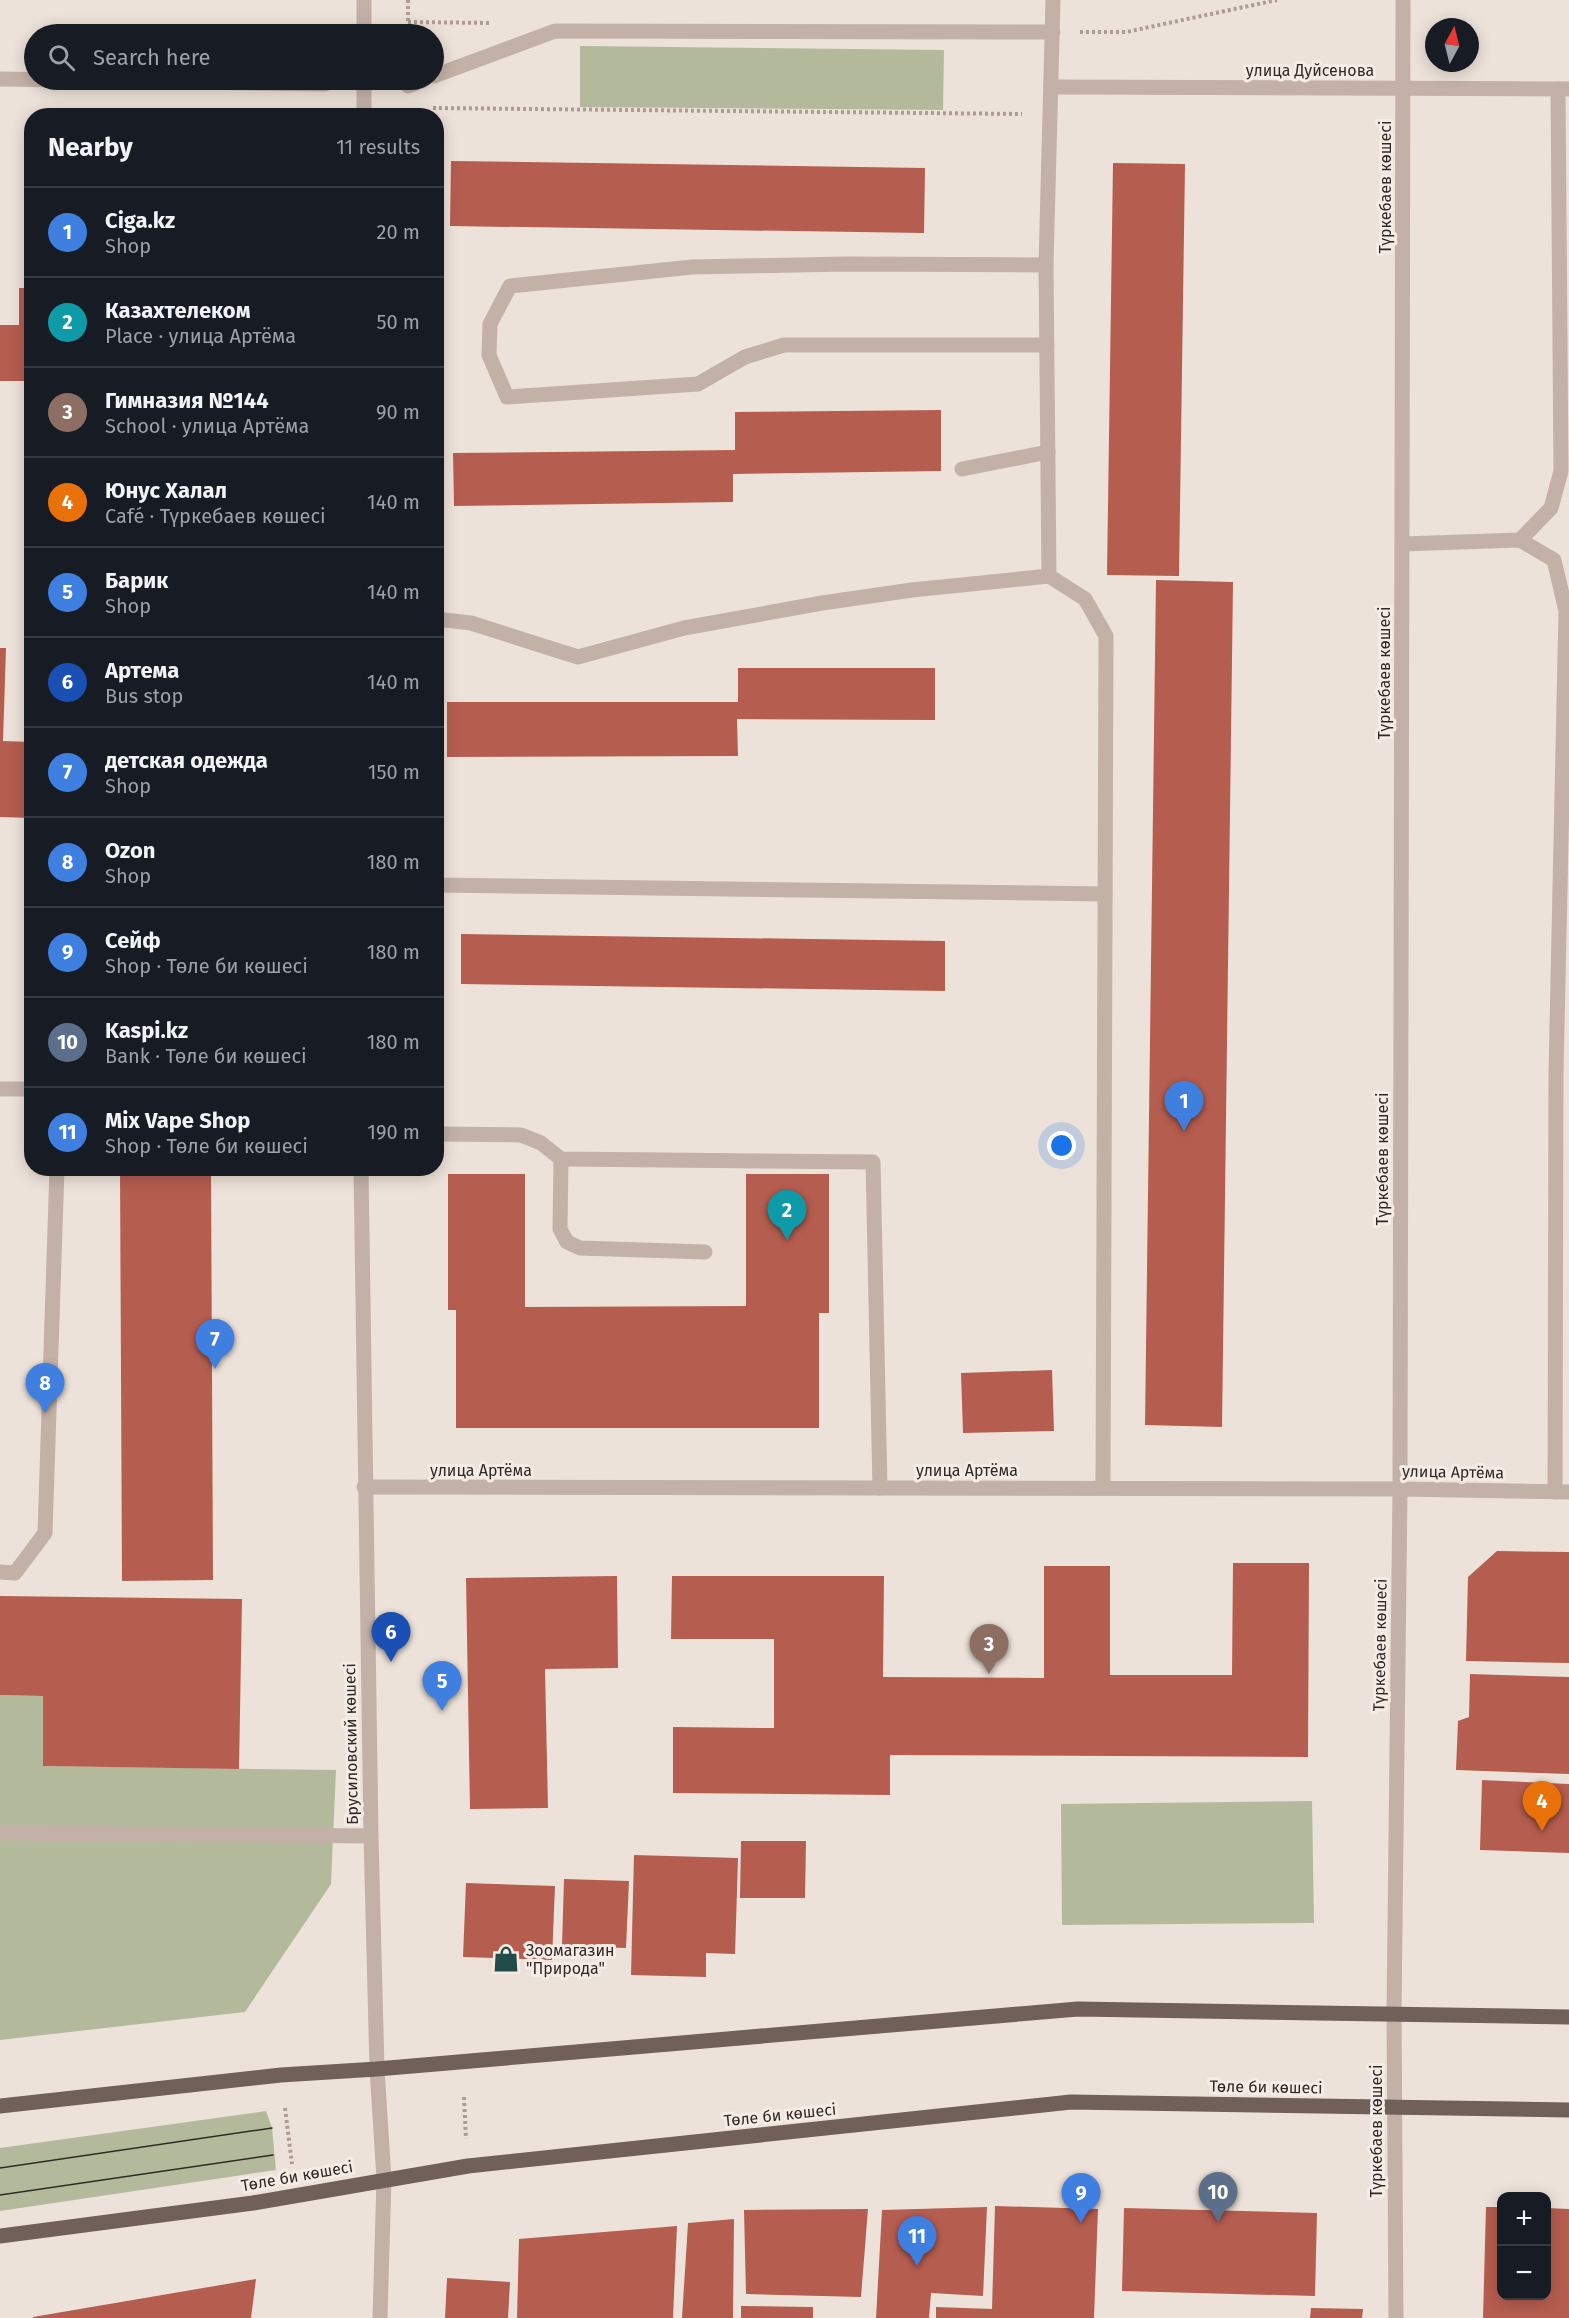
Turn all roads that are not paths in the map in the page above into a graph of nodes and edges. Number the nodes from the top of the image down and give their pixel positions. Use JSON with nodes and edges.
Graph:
{"nodes":[{"id":1,"x":364,"y":0,"type":"edge"},
{"id":2,"x":1053,"y":0,"type":"edge"},
{"id":3,"x":1403,"y":0,"type":"edge"},
{"id":4,"x":364,"y":24,"type":"edge"},
{"id":5,"x":1053,"y":32,"type":"junction"},
{"id":6,"x":444,"y":72,"type":"edge"},
{"id":7,"x":0,"y":79,"type":"edge"},
{"id":8,"x":24,"y":79,"type":"edge"},
{"id":9,"x":1051,"y":87,"type":"junction"},
{"id":10,"x":1563,"y":88,"type":"edge"},
{"id":11,"x":1403,"y":89,"type":"junction"},
{"id":12,"x":364,"y":90,"type":"edge"},
{"id":13,"x":364,"y":108,"type":"edge"},
{"id":14,"x":1046,"y":265,"type":"junction"},
{"id":15,"x":1047,"y":345,"type":"junction"},
{"id":16,"x":1048,"y":452,"type":"junction"},
{"id":17,"x":962,"y":469,"type":"dead end"},
{"id":18,"x":1520,"y":540,"type":"junction"},
{"id":19,"x":1402,"y":544,"type":"junction"},
{"id":20,"x":1049,"y":576,"type":"junction"},
{"id":21,"x":444,"y":620,"type":"edge"},
{"id":22,"x":444,"y":885,"type":"edge"},
{"id":23,"x":1105,"y":894,"type":"junction"},
{"id":24,"x":0,"y":1089,"type":"edge"},
{"id":25,"x":24,"y":1089,"type":"edge"},
{"id":26,"x":444,"y":1134,"type":"edge"},
{"id":27,"x":561,"y":1159,"type":"junction"},
{"id":28,"x":57,"y":1176,"type":"edge"},
{"id":29,"x":361,"y":1176,"type":"edge"},
{"id":30,"x":705,"y":1252,"type":"dead end"},
{"id":31,"x":364,"y":1487,"type":"junction"},
{"id":32,"x":880,"y":1488,"type":"junction"},
{"id":33,"x":1103,"y":1488,"type":"junction"},
{"id":34,"x":1400,"y":1489,"type":"junction"},
{"id":35,"x":1562,"y":1492,"type":"edge"},
{"id":36,"x":0,"y":1572,"type":"edge"},
{"id":37,"x":0,"y":1833,"type":"edge"},
{"id":38,"x":371,"y":1836,"type":"junction"},
{"id":39,"x":1394,"y":2013,"type":"junction"},
{"id":40,"x":1569,"y":2018,"type":"edge"},
{"id":41,"x":377,"y":2069,"type":"junction"},
{"id":42,"x":0,"y":2106,"type":"edge"},
{"id":43,"x":1395,"y":2107,"type":"junction"},
{"id":44,"x":1569,"y":2110,"type":"edge"},
{"id":45,"x":384,"y":2179,"type":"junction"},
{"id":46,"x":0,"y":2236,"type":"edge"},
{"id":47,"x":380,"y":2318,"type":"edge"},
{"id":48,"x":1396,"y":2318,"type":"edge"}],
"edges":[{"from":1,"to":4,"type":"street"},
{"from":2,"to":5,"type":"street"},
{"from":3,"to":11,"type":"street","name":"Түркебаев көшесі"},
{"from":5,"to":6,"type":"street"},
{"from":5,"to":9,"type":"street"},
{"from":7,"to":8,"type":"street"},
{"from":9,"to":11,"type":"street","name":"улица Дуйсенова"},
{"from":9,"to":14,"type":"street"},
{"from":10,"to":11,"type":"street","name":"улица Дуйсенова"},
{"from":10,"to":18,"type":"street"},
{"from":11,"to":19,"type":"street","name":"Түркебаев көшесі"},
{"from":12,"to":13,"type":"street"},
{"from":14,"to":15,"type":"street"},
{"from":14,"to":15,"type":"street"},
{"from":15,"to":16,"type":"street"},
{"from":16,"to":17,"type":"street"},
{"from":16,"to":20,"type":"street"},
{"from":18,"to":19,"type":"street"},
{"from":18,"to":35,"type":"street"},
{"from":19,"to":34,"type":"street","name":"Түркебаев көшесі"},
{"from":20,"to":21,"type":"street"},
{"from":20,"to":23,"type":"street"},
{"from":22,"to":23,"type":"street"},
{"from":23,"to":33,"type":"street"},
{"from":24,"to":25,"type":"street"},
{"from":26,"to":27,"type":"street"},
{"from":27,"to":30,"type":"street"},
{"from":27,"to":32,"type":"street"},
{"from":28,"to":36,"type":"street"},
{"from":29,"to":31,"type":"street","name":"Брусиловский көшесі"},
{"from":31,"to":32,"type":"street","name":"улица Артёма"},
{"from":31,"to":38,"type":"street","name":"Брусиловский көшесі"},
{"from":32,"to":33,"type":"street","name":"улица Артёма"},
{"from":33,"to":34,"type":"street","name":"улица Артёма"},
{"from":34,"to":35,"type":"street","name":"улица Артёма"},
{"from":34,"to":39,"type":"street","name":"Түркебаев көшесі"},
{"from":37,"to":38,"type":"street"},
{"from":38,"to":41,"type":"street","name":"Брусиловский көшесі"},
{"from":39,"to":40,"type":"main road"},
{"from":39,"to":41,"type":"main road"},
{"from":39,"to":43,"type":"street","name":"Түркебаев көшесі"},
{"from":41,"to":42,"type":"main road"},
{"from":41,"to":45,"type":"street","name":"Брусиловский көшесі"},
{"from":43,"to":44,"type":"main road","name":"Төле би көшесі"},
{"from":43,"to":45,"type":"main road","name":"Төле би көшесі"},
{"from":43,"to":48,"type":"street","name":"Түркебаев көшесі"},
{"from":45,"to":46,"type":"main road","name":"Төле би көшесі"},
{"from":45,"to":47,"type":"street","name":"Брусиловский көшесі"}]}
